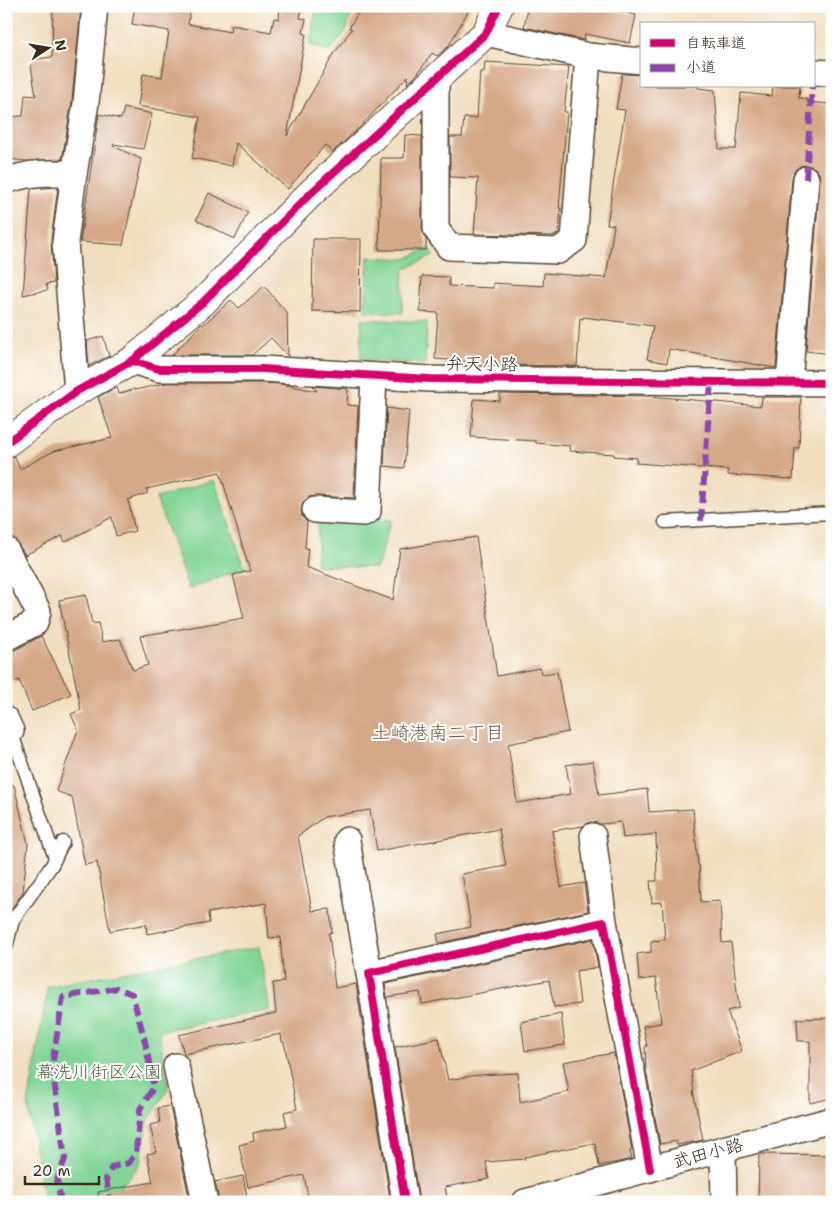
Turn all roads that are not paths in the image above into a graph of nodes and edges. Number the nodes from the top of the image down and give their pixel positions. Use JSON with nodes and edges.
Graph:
{"nodes":[{"id":1,"x":95,"y":6,"type":"edge"},
{"id":2,"x":499,"y":6,"type":"edge"},
{"id":3,"x":486,"y":33,"type":"junction"},
{"id":4,"x":588,"y":56,"type":"junction"},
{"id":5,"x":640,"y":61,"type":"edge"},
{"id":6,"x":816,"y":72,"type":"edge"},
{"id":7,"x":832,"y":73,"type":"edge"},
{"id":8,"x":436,"y":79,"type":"junction"},
{"id":9,"x":74,"y":174,"type":"junction"},
{"id":10,"x":806,"y":179,"type":"dead end"},
{"id":11,"x":6,"y":181,"type":"edge"},
{"id":12,"x":132,"y":361,"type":"junction"},
{"id":13,"x":374,"y":376,"type":"junction"},
{"id":14,"x":789,"y":383,"type":"junction"},
{"id":15,"x":832,"y":383,"type":"edge"},
{"id":16,"x":77,"y":391,"type":"junction"},
{"id":17,"x":6,"y":443,"type":"edge"},
{"id":18,"x":315,"y":510,"type":"dead end"},
{"id":19,"x":832,"y":513,"type":"edge"},
{"id":20,"x":665,"y":522,"type":"dead end"},
{"id":21,"x":6,"y":550,"type":"edge"},
{"id":22,"x":6,"y":638,"type":"edge"},
{"id":23,"x":9,"y":725,"type":"edge"},
{"id":24,"x":593,"y":836,"type":"dead end"},
{"id":25,"x":347,"y":840,"type":"dead end"},
{"id":26,"x":63,"y":842,"type":"dead end"},
{"id":27,"x":55,"y":858,"type":"junction"},
{"id":28,"x":604,"y":922,"type":"junction"},
{"id":29,"x":6,"y":948,"type":"edge"},
{"id":30,"x":369,"y":973,"type":"junction"},
{"id":31,"x":176,"y":1066,"type":"dead end"},
{"id":32,"x":832,"y":1120,"type":"edge"},
{"id":33,"x":723,"y":1149,"type":"junction"},
{"id":34,"x":650,"y":1169,"type":"junction"},
{"id":35,"x":530,"y":1201,"type":"edge"},
{"id":36,"x":205,"y":1202,"type":"edge"},
{"id":37,"x":405,"y":1202,"type":"edge"},
{"id":38,"x":724,"y":1202,"type":"edge"}],
"edges":[{"from":1,"to":9,"type":"street"},
{"from":2,"to":3,"type":"street"},
{"from":3,"to":4,"type":"street"},
{"from":3,"to":8,"type":"street"},
{"from":4,"to":5,"type":"street"},
{"from":4,"to":8,"type":"street"},
{"from":6,"to":7,"type":"street"},
{"from":8,"to":12,"type":"street"},
{"from":9,"to":11,"type":"street"},
{"from":9,"to":16,"type":"street"},
{"from":10,"to":14,"type":"street"},
{"from":12,"to":13,"type":"street","name":"弁天小路"},
{"from":12,"to":16,"type":"street"},
{"from":13,"to":14,"type":"street","name":"弁天小路"},
{"from":13,"to":18,"type":"street"},
{"from":14,"to":15,"type":"street","name":"弁天小路"},
{"from":16,"to":17,"type":"street"},
{"from":19,"to":20,"type":"lane"},
{"from":21,"to":22,"type":"street"},
{"from":23,"to":27,"type":"lane"},
{"from":24,"to":28,"type":"street"},
{"from":25,"to":30,"type":"street"},
{"from":26,"to":27,"type":"lane"},
{"from":27,"to":29,"type":"lane"},
{"from":28,"to":30,"type":"street"},
{"from":28,"to":34,"type":"street"},
{"from":30,"to":37,"type":"street"},
{"from":31,"to":36,"type":"street"},
{"from":32,"to":33,"type":"street","name":"武田小路"},
{"from":33,"to":34,"type":"street","name":"武田小路"},
{"from":33,"to":38,"type":"street"},
{"from":34,"to":35,"type":"street","name":"武田小路"}]}
